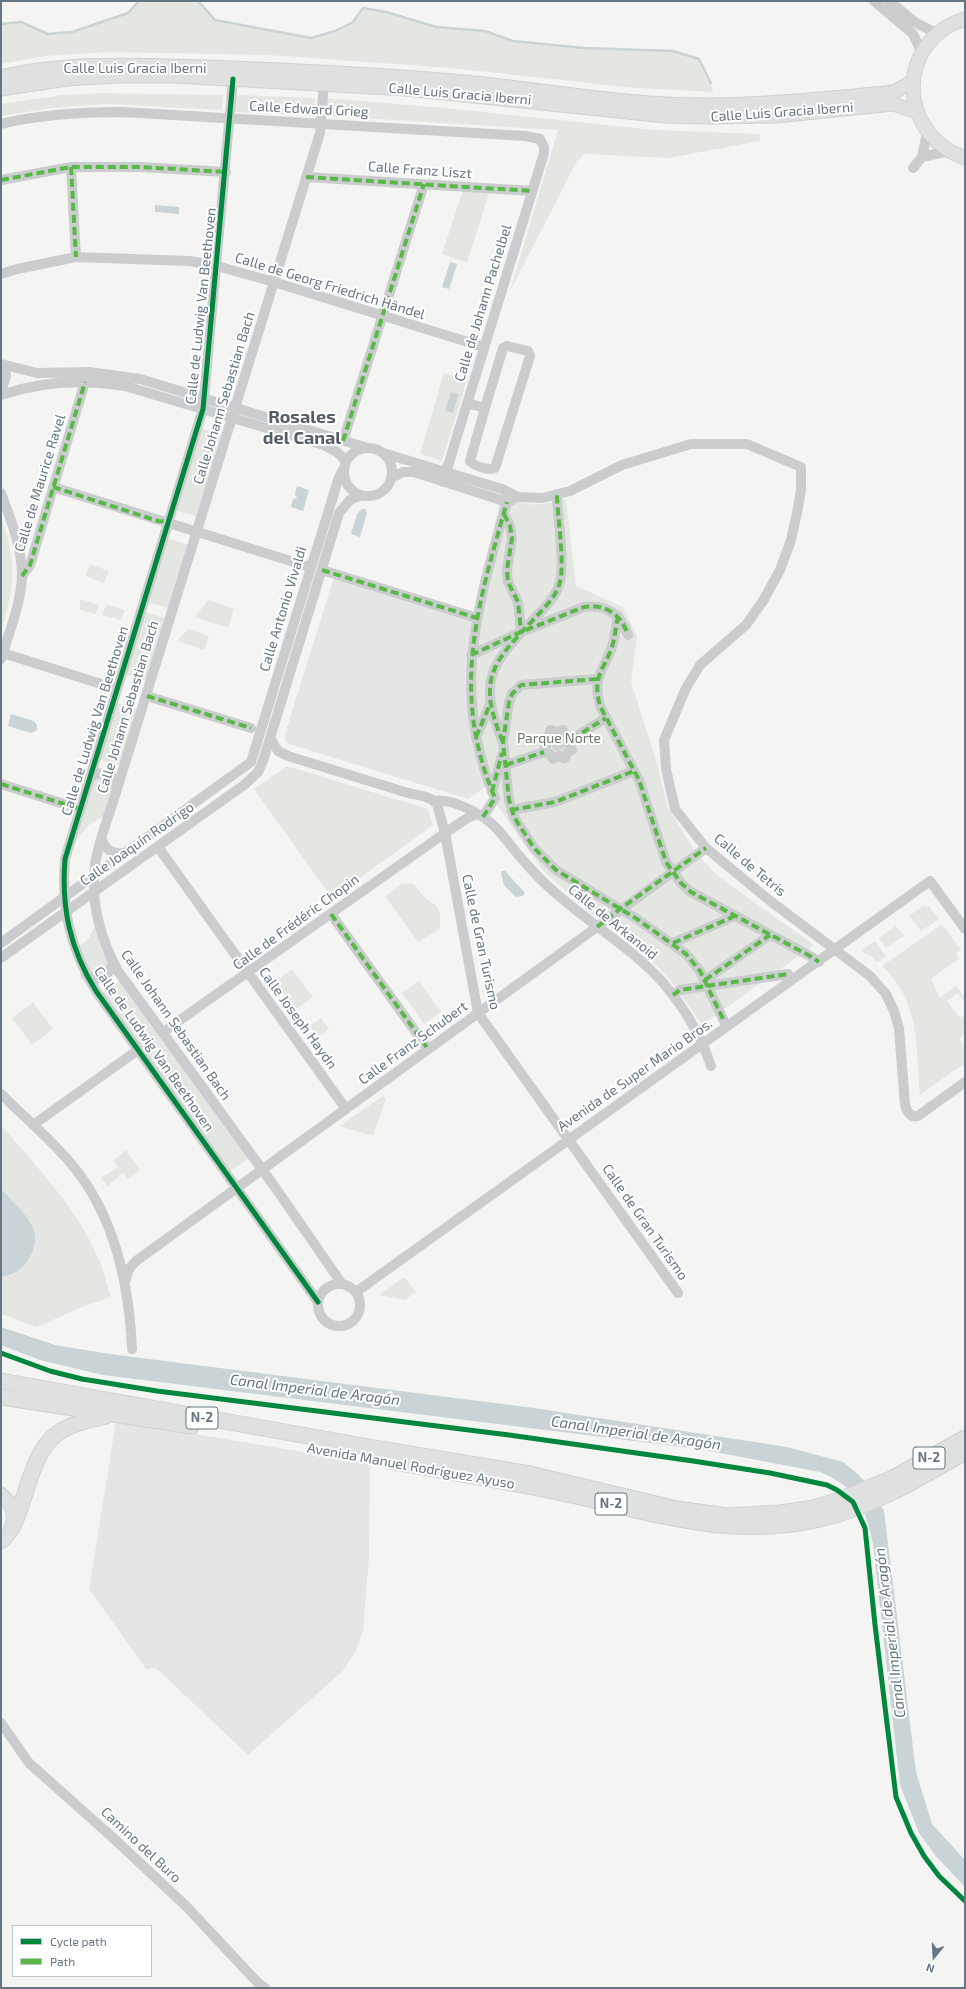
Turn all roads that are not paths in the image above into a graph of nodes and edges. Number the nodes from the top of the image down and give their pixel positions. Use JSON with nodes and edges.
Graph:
{"nodes":[{"id":1,"x":874,"y":1,"type":"edge"},
{"id":2,"x":889,"y":1,"type":"edge"},
{"id":3,"x":965,"y":19,"type":"edge"},
{"id":4,"x":938,"y":34,"type":"junction"},
{"id":5,"x":922,"y":53,"type":"junction"},
{"id":6,"x":1,"y":77,"type":"edge"},
{"id":7,"x":233,"y":79,"type":"junction"},
{"id":8,"x":913,"y":81,"type":"junction"},
{"id":9,"x":324,"y":83,"type":"junction"},
{"id":10,"x":1,"y":88,"type":"edge"},
{"id":11,"x":917,"y":112,"type":"junction"},
{"id":12,"x":230,"y":119,"type":"junction"},
{"id":13,"x":1,"y":124,"type":"edge"},
{"id":14,"x":321,"y":124,"type":"junction"},
{"id":15,"x":927,"y":132,"type":"junction"},
{"id":16,"x":542,"y":142,"type":"joint"},
{"id":17,"x":949,"y":151,"type":"junction"},
{"id":18,"x":922,"y":157,"type":"junction"},
{"id":19,"x":965,"y":158,"type":"edge"},
{"id":20,"x":71,"y":167,"type":"junction"},
{"id":21,"x":913,"y":168,"type":"dead end"},
{"id":22,"x":226,"y":172,"type":"junction"},
{"id":23,"x":306,"y":177,"type":"junction"},
{"id":24,"x":1,"y":180,"type":"edge"},
{"id":25,"x":424,"y":184,"type":"junction"},
{"id":26,"x":532,"y":191,"type":"junction"},
{"id":27,"x":76,"y":257,"type":"junction"},
{"id":28,"x":217,"y":266,"type":"junction"},
{"id":29,"x":1,"y":274,"type":"edge"},
{"id":30,"x":274,"y":282,"type":"junction"},
{"id":31,"x":383,"y":316,"type":"junction"},
{"id":32,"x":484,"y":347,"type":"junction"},
{"id":33,"x":3,"y":365,"type":"edge"},
{"id":34,"x":85,"y":382,"type":"junction"},
{"id":35,"x":1,"y":391,"type":"edge"},
{"id":36,"x":1,"y":395,"type":"edge"},
{"id":37,"x":468,"y":403,"type":"junction"},
{"id":38,"x":204,"y":404,"type":"junction"},
{"id":39,"x":486,"y":408,"type":"junction"},
{"id":40,"x":234,"y":412,"type":"junction"},
{"id":41,"x":343,"y":440,"type":"junction"},
{"id":42,"x":368,"y":448,"type":"junction"},
{"id":43,"x":383,"y":453,"type":"junction"},
{"id":44,"x":345,"y":465,"type":"junction"},
{"id":45,"x":445,"y":472,"type":"junction"},
{"id":46,"x":391,"y":478,"type":"junction"},
{"id":47,"x":443,"y":482,"type":"junction"},
{"id":48,"x":53,"y":487,"type":"junction"},
{"id":49,"x":1,"y":494,"type":"edge"},
{"id":50,"x":557,"y":494,"type":"junction"},
{"id":51,"x":362,"y":495,"type":"junction"},
{"id":52,"x":518,"y":497,"type":"junction"},
{"id":53,"x":507,"y":502,"type":"junction"},
{"id":54,"x":504,"y":514,"type":"junction"},
{"id":55,"x":168,"y":522,"type":"junction"},
{"id":56,"x":197,"y":531,"type":"junction"},
{"id":57,"x":310,"y":567,"type":"junction"},
{"id":58,"x":322,"y":570,"type":"junction"},
{"id":59,"x":22,"y":576,"type":"junction"},
{"id":60,"x":618,"y":616,"type":"junction"},
{"id":61,"x":478,"y":618,"type":"junction"},
{"id":62,"x":521,"y":632,"type":"junction"},
{"id":63,"x":628,"y":635,"type":"dead end"},
{"id":64,"x":471,"y":655,"type":"junction"},
{"id":65,"x":2,"y":656,"type":"edge"},
{"id":66,"x":597,"y":679,"type":"junction"},
{"id":67,"x":117,"y":689,"type":"junction"},
{"id":68,"x":146,"y":696,"type":"junction"},
{"id":69,"x":491,"y":702,"type":"junction"},
{"id":70,"x":606,"y":718,"type":"junction"},
{"id":71,"x":251,"y":728,"type":"dead end"},
{"id":72,"x":270,"y":738,"type":"junction"},
{"id":73,"x":476,"y":738,"type":"junction"},
{"id":74,"x":572,"y":739,"type":"junction"},
{"id":75,"x":503,"y":746,"type":"junction"},
{"id":76,"x":544,"y":752,"type":"junction"},
{"id":77,"x":253,"y":759,"type":"joint"},
{"id":78,"x":506,"y":765,"type":"junction"},
{"id":79,"x":634,"y":771,"type":"junction"},
{"id":80,"x":90,"y":777,"type":"junction"},
{"id":81,"x":1,"y":784,"type":"edge"},
{"id":82,"x":117,"y":789,"type":"junction"},
{"id":83,"x":492,"y":792,"type":"junction"},
{"id":84,"x":434,"y":801,"type":"junction"},
{"id":85,"x":80,"y":809,"type":"junction"},
{"id":86,"x":511,"y":810,"type":"junction"},
{"id":87,"x":480,"y":816,"type":"junction"},
{"id":88,"x":445,"y":833,"type":"junction"},
{"id":89,"x":102,"y":840,"type":"junction"},
{"id":90,"x":158,"y":847,"type":"junction"},
{"id":91,"x":706,"y":848,"type":"junction"},
{"id":92,"x":124,"y":853,"type":"junction"},
{"id":93,"x":672,"y":872,"type":"junction"},
{"id":94,"x":94,"y":877,"type":"junction"},
{"id":95,"x":94,"y":891,"type":"junction"},
{"id":96,"x":64,"y":899,"type":"junction"},
{"id":97,"x":620,"y":908,"type":"junction"},
{"id":98,"x":66,"y":911,"type":"junction"},
{"id":99,"x":331,"y":914,"type":"junction"},
{"id":100,"x":735,"y":916,"type":"junction"},
{"id":101,"x":597,"y":927,"type":"junction"},
{"id":102,"x":965,"y":929,"type":"edge"},
{"id":103,"x":770,"y":935,"type":"junction"},
{"id":104,"x":1,"y":943,"type":"edge"},
{"id":105,"x":673,"y":943,"type":"junction"},
{"id":106,"x":835,"y":950,"type":"junction"},
{"id":107,"x":1,"y":958,"type":"edge"},
{"id":108,"x":113,"y":961,"type":"junction"},
{"id":109,"x":818,"y":962,"type":"junction"},
{"id":110,"x":248,"y":974,"type":"junction"},
{"id":111,"x":788,"y":974,"type":"dead end"},
{"id":112,"x":86,"y":975,"type":"junction"},
{"id":113,"x":706,"y":984,"type":"junction"},
{"id":114,"x":673,"y":995,"type":"junction"},
{"id":115,"x":478,"y":1013,"type":"junction"},
{"id":116,"x":724,"y":1021,"type":"dead end"},
{"id":117,"x":164,"y":1032,"type":"junction"},
{"id":118,"x":703,"y":1044,"type":"junction"},
{"id":119,"x":428,"y":1049,"type":"junction"},
{"id":120,"x":138,"y":1050,"type":"junction"},
{"id":121,"x":711,"y":1066,"type":"dead end"},
{"id":122,"x":965,"y":1082,"type":"edge"},
{"id":123,"x":1,"y":1094,"type":"edge"},
{"id":124,"x":346,"y":1109,"type":"junction"},
{"id":125,"x":33,"y":1125,"type":"junction"},
{"id":126,"x":569,"y":1140,"type":"junction"},
{"id":127,"x":261,"y":1170,"type":"junction"},
{"id":128,"x":237,"y":1187,"type":"junction"},
{"id":129,"x":119,"y":1254,"type":"junction"},
{"id":130,"x":132,"y":1261,"type":"junction"},
{"id":131,"x":125,"y":1282,"type":"junction"},
{"id":132,"x":342,"y":1284,"type":"junction"},
{"id":133,"x":356,"y":1292,"type":"junction"},
{"id":134,"x":678,"y":1293,"type":"dead end"},
{"id":135,"x":318,"y":1302,"type":"junction"},
{"id":136,"x":132,"y":1349,"type":"dead end"},
{"id":137,"x":1,"y":1381,"type":"edge"},
{"id":138,"x":1,"y":1397,"type":"edge"},
{"id":139,"x":112,"y":1414,"type":"junction"},
{"id":140,"x":965,"y":1438,"type":"edge"},
{"id":141,"x":965,"y":1452,"type":"edge"},
{"id":142,"x":899,"y":1483,"type":"junction"},
{"id":143,"x":1,"y":1494,"type":"edge"},
{"id":144,"x":817,"y":1513,"type":"junction"},
{"id":145,"x":12,"y":1528,"type":"junction"},
{"id":146,"x":1,"y":1542,"type":"edge"},
{"id":147,"x":1,"y":1723,"type":"edge"},
{"id":148,"x":265,"y":1988,"type":"edge"}],
"edges":[{"from":1,"to":5,"type":"street"},
{"from":2,"to":4,"type":"street"},
{"from":3,"to":4,"type":"main road"},
{"from":4,"to":5,"type":"main road"},
{"from":5,"to":8,"type":"main road"},
{"from":6,"to":8,"type":"main road","name":"Calle Luis Gracia Iberni"},
{"from":7,"to":9,"type":"main road","name":"Calle Luis Gracia Iberni"},
{"from":7,"to":10,"type":"main road","name":"Calle Luis Gracia Iberni"},
{"from":7,"to":12,"type":"street","name":"Calle de Ludwig Van Beethoven"},
{"from":8,"to":11,"type":"main road"},
{"from":9,"to":11,"type":"main road","name":"Calle Luis Gracia Iberni"},
{"from":9,"to":14,"type":"street","name":"Calle Johann Sebastian Bach"},
{"from":11,"to":15,"type":"main road"},
{"from":12,"to":13,"type":"street","name":"Calle Edward Grieg"},
{"from":12,"to":14,"type":"street","name":"Calle Edward Grieg"},
{"from":12,"to":22,"type":"street","name":"Calle de Ludwig Van Beethoven"},
{"from":14,"to":16,"type":"street","name":"Calle Edward Grieg"},
{"from":14,"to":23,"type":"street","name":"Calle Johann Sebastian Bach"},
{"from":15,"to":17,"type":"main road"},
{"from":15,"to":18,"type":"street"},
{"from":16,"to":26,"type":"street","name":"Calle de Johann Pachelbel"},
{"from":17,"to":18,"type":"street"},
{"from":17,"to":19,"type":"main road"},
{"from":18,"to":21,"type":"street"},
{"from":20,"to":22,"type":"street"},
{"from":20,"to":24,"type":"street"},
{"from":20,"to":27,"type":"street"},
{"from":22,"to":28,"type":"street","name":"Calle de Ludwig Van Beethoven"},
{"from":23,"to":25,"type":"street","name":"Calle Franz Liszt"},
{"from":23,"to":30,"type":"street","name":"Calle Johann Sebastian Bach"},
{"from":25,"to":26,"type":"street","name":"Calle Franz Liszt"},
{"from":25,"to":31,"type":"street"},
{"from":26,"to":32,"type":"street","name":"Calle de Johann Pachelbel"},
{"from":27,"to":28,"type":"street","name":"Calle de Georg Friedrich Händel"},
{"from":27,"to":29,"type":"street","name":"Calle de Georg Friedrich Händel"},
{"from":28,"to":30,"type":"street","name":"Calle de Georg Friedrich Händel"},
{"from":28,"to":38,"type":"street","name":"Calle de Ludwig Van Beethoven"},
{"from":30,"to":31,"type":"street","name":"Calle de Georg Friedrich Händel"},
{"from":30,"to":40,"type":"street","name":"Calle Johann Sebastian Bach"},
{"from":31,"to":32,"type":"street","name":"Calle de Georg Friedrich Händel"},
{"from":31,"to":41,"type":"street"},
{"from":32,"to":37,"type":"street","name":"Calle de Johann Pachelbel"},
{"from":33,"to":35,"type":"street"},
{"from":33,"to":38,"type":"street"},
{"from":34,"to":36,"type":"street"},
{"from":34,"to":38,"type":"street"},
{"from":34,"to":48,"type":"street","name":"Calle de Maurice Ravel"},
{"from":37,"to":39,"type":"street"},
{"from":37,"to":45,"type":"street","name":"Calle de Johann Pachelbel"},
{"from":38,"to":40,"type":"street"},
{"from":38,"to":55,"type":"street","name":"Calle de Ludwig Van Beethoven"},
{"from":39,"to":39,"type":"street"},
{"from":40,"to":41,"type":"street"},
{"from":40,"to":44,"type":"street"},
{"from":40,"to":56,"type":"street","name":"Calle Johann Sebastian Bach"},
{"from":41,"to":42,"type":"street"},
{"from":42,"to":43,"type":"street"},
{"from":42,"to":44,"type":"street"},
{"from":43,"to":45,"type":"street"},
{"from":43,"to":46,"type":"street"},
{"from":44,"to":51,"type":"street"},
{"from":44,"to":57,"type":"street","name":"Calle Antonio Vivaldi"},
{"from":45,"to":47,"type":"street","name":"Calle de Johann Pachelbel"},
{"from":45,"to":52,"type":"street"},
{"from":46,"to":47,"type":"street"},
{"from":46,"to":51,"type":"street"},
{"from":47,"to":53,"type":"street"},
{"from":48,"to":55,"type":"street"},
{"from":48,"to":59,"type":"street","name":"Calle de Maurice Ravel"},
{"from":49,"to":59,"type":"street"},
{"from":50,"to":52,"type":"street"},
{"from":50,"to":62,"type":"street"},
{"from":50,"to":91,"type":"street","name":"Calle de Tetris"},
{"from":51,"to":58,"type":"street","name":"Calle Joaquín Rodrigo"},
{"from":52,"to":53,"type":"street"},
{"from":53,"to":54,"type":"street"},
{"from":54,"to":61,"type":"street"},
{"from":54,"to":62,"type":"street"},
{"from":55,"to":56,"type":"street"},
{"from":55,"to":67,"type":"street","name":"Calle de Ludwig Van Beethoven"},
{"from":56,"to":57,"type":"street"},
{"from":56,"to":68,"type":"street","name":"Calle Johann Sebastian Bach"},
{"from":57,"to":77,"type":"street","name":"Calle Antonio Vivaldi"},
{"from":58,"to":61,"type":"street"},
{"from":58,"to":72,"type":"street","name":"Calle Joaquín Rodrigo"},
{"from":59,"to":65,"type":"street","name":"Calle de Maurice Ravel"},
{"from":60,"to":62,"type":"street"},
{"from":60,"to":63,"type":"street"},
{"from":60,"to":66,"type":"street"},
{"from":61,"to":64,"type":"street"},
{"from":62,"to":64,"type":"street"},
{"from":62,"to":69,"type":"street"},
{"from":64,"to":73,"type":"street"},
{"from":65,"to":67,"type":"street"},
{"from":66,"to":70,"type":"street"},
{"from":66,"to":75,"type":"street"},
{"from":67,"to":80,"type":"street","name":"Calle de Ludwig Van Beethoven"},
{"from":68,"to":71,"type":"street"},
{"from":68,"to":82,"type":"street","name":"Calle Johann Sebastian Bach"},
{"from":69,"to":73,"type":"street"},
{"from":69,"to":75,"type":"street"},
{"from":70,"to":74,"type":"street"},
{"from":70,"to":79,"type":"street"},
{"from":72,"to":84,"type":"street"},
{"from":72,"to":90,"type":"street","name":"Calle Joaquín Rodrigo"},
{"from":73,"to":83,"type":"street"},
{"from":74,"to":76,"type":"street"},
{"from":74,"to":76,"type":"street"},
{"from":75,"to":78,"type":"street"},
{"from":75,"to":83,"type":"street"},
{"from":76,"to":78,"type":"street"},
{"from":77,"to":92,"type":"street","name":"Calle Joaquín Rodrigo"},
{"from":78,"to":86,"type":"street"},
{"from":79,"to":86,"type":"street"},
{"from":79,"to":93,"type":"street"},
{"from":80,"to":82,"type":"street"},
{"from":80,"to":85,"type":"street","name":"Calle de Ludwig Van Beethoven"},
{"from":81,"to":85,"type":"street"},
{"from":82,"to":89,"type":"street","name":"Calle Johann Sebastian Bach"},
{"from":83,"to":87,"type":"street"},
{"from":84,"to":87,"type":"street","name":"Calle de Arkanoid"},
{"from":84,"to":88,"type":"street","name":"Calle de Gran Turismo"},
{"from":85,"to":96,"type":"street","name":"Calle de Ludwig Van Beethoven"},
{"from":86,"to":97,"type":"street"},
{"from":87,"to":88,"type":"street"},
{"from":87,"to":101,"type":"street","name":"Calle de Arkanoid"},
{"from":88,"to":99,"type":"street","name":"Calle de Frédéric Chopin"},
{"from":88,"to":115,"type":"street","name":"Calle de Gran Turismo"},
{"from":89,"to":92,"type":"street","name":"Calle Joaquín Rodrigo"},
{"from":89,"to":94,"type":"street","name":"Calle Johann Sebastian Bach"},
{"from":90,"to":95,"type":"street","name":"Calle Joaquín Rodrigo"},
{"from":90,"to":110,"type":"street","name":"Calle Joseph Haydn"},
{"from":91,"to":93,"type":"street","name":"Calle Franz Schubert"},
{"from":91,"to":106,"type":"street","name":"Calle de Tetris"},
{"from":92,"to":94,"type":"street","name":"Calle Joaquín Rodrigo"},
{"from":93,"to":97,"type":"street","name":"Calle Franz Schubert"},
{"from":93,"to":100,"type":"street"},
{"from":94,"to":95,"type":"street","name":"Calle Johann Sebastian Bach"},
{"from":94,"to":96,"type":"street","name":"Calle Joaquín Rodrigo"},
{"from":95,"to":98,"type":"street","name":"Calle Joaquín Rodrigo"},
{"from":95,"to":108,"type":"street","name":"Calle Johann Sebastian Bach"},
{"from":96,"to":98,"type":"street","name":"Calle de Ludwig Van Beethoven"},
{"from":96,"to":104,"type":"street","name":"Calle Joaquín Rodrigo"},
{"from":97,"to":101,"type":"street","name":"Calle Franz Schubert"},
{"from":97,"to":105,"type":"street"},
{"from":98,"to":107,"type":"street","name":"Calle Joaquín Rodrigo"},
{"from":98,"to":112,"type":"street","name":"Calle de Ludwig Van Beethoven"},
{"from":99,"to":110,"type":"street","name":"Calle de Frédéric Chopin"},
{"from":99,"to":119,"type":"street"},
{"from":100,"to":103,"type":"street"},
{"from":100,"to":105,"type":"street"},
{"from":101,"to":114,"type":"street","name":"Calle de Arkanoid"},
{"from":101,"to":115,"type":"street","name":"Calle Franz Schubert"},
{"from":102,"to":106,"type":"street","name":"Avenida de Super Mario Bros."},
{"from":103,"to":109,"type":"street"},
{"from":103,"to":113,"type":"street"},
{"from":105,"to":113,"type":"street"},
{"from":106,"to":109,"type":"street","name":"Avenida de Super Mario Bros."},
{"from":106,"to":122,"type":"street","name":"Calle de Tetris"},
{"from":108,"to":112,"type":"street"},
{"from":108,"to":117,"type":"street","name":"Calle Johann Sebastian Bach"},
{"from":109,"to":118,"type":"street","name":"Avenida de Super Mario Bros."},
{"from":110,"to":117,"type":"street","name":"Calle de Frédéric Chopin"},
{"from":110,"to":124,"type":"street","name":"Calle Joseph Haydn"},
{"from":111,"to":113,"type":"street"},
{"from":112,"to":120,"type":"street","name":"Calle de Ludwig Van Beethoven"},
{"from":113,"to":114,"type":"street"},
{"from":113,"to":116,"type":"street"},
{"from":114,"to":118,"type":"street","name":"Calle de Arkanoid"},
{"from":115,"to":119,"type":"street","name":"Calle Franz Schubert"},
{"from":115,"to":126,"type":"street","name":"Calle de Gran Turismo"},
{"from":117,"to":127,"type":"street","name":"Calle Johann Sebastian Bach"},
{"from":118,"to":121,"type":"street","name":"Calle de Arkanoid"},
{"from":118,"to":126,"type":"street","name":"Avenida de Super Mario Bros."},
{"from":119,"to":124,"type":"street","name":"Calle Franz Schubert"},
{"from":120,"to":125,"type":"street"},
{"from":120,"to":128,"type":"street","name":"Calle de Ludwig Van Beethoven"},
{"from":123,"to":125,"type":"street"},
{"from":124,"to":127,"type":"street","name":"Calle Franz Schubert"},
{"from":125,"to":129,"type":"street"},
{"from":126,"to":133,"type":"street","name":"Avenida de Super Mario Bros."},
{"from":126,"to":134,"type":"street","name":"Calle de Gran Turismo"},
{"from":127,"to":128,"type":"street","name":"Calle Franz Schubert"},
{"from":127,"to":132,"type":"street","name":"Calle Johann Sebastian Bach"},
{"from":128,"to":130,"type":"street","name":"Calle Franz Schubert"},
{"from":128,"to":135,"type":"street","name":"Calle de Ludwig Van Beethoven"},
{"from":129,"to":130,"type":"street"},
{"from":129,"to":131,"type":"street"},
{"from":130,"to":131,"type":"street","name":"Calle Franz Schubert"},
{"from":131,"to":136,"type":"street"},
{"from":132,"to":133,"type":"street"},
{"from":132,"to":135,"type":"street"},
{"from":133,"to":135,"type":"street"},
{"from":137,"to":144,"type":"highway","name":"Avenida Manuel Rodríguez Ayuso","number":"N-2"},
{"from":138,"to":139,"type":"highway","name":"Avenida Manuel Rodríguez Ayuso","number":"N-2"},
{"from":139,"to":144,"type":"highway","name":"Avenida Manuel Rodríguez Ayuso","number":"N-2"},
{"from":139,"to":145,"type":"highway"},
{"from":140,"to":142,"type":"highway","number":"N-2"},
{"from":141,"to":142,"type":"highway","number":"N-2"},
{"from":142,"to":144,"type":"highway","number":"N-2"},
{"from":143,"to":145,"type":"main road"},
{"from":145,"to":146,"type":"main road"},
{"from":147,"to":148,"type":"street","name":"Camino del Buro"}]}
